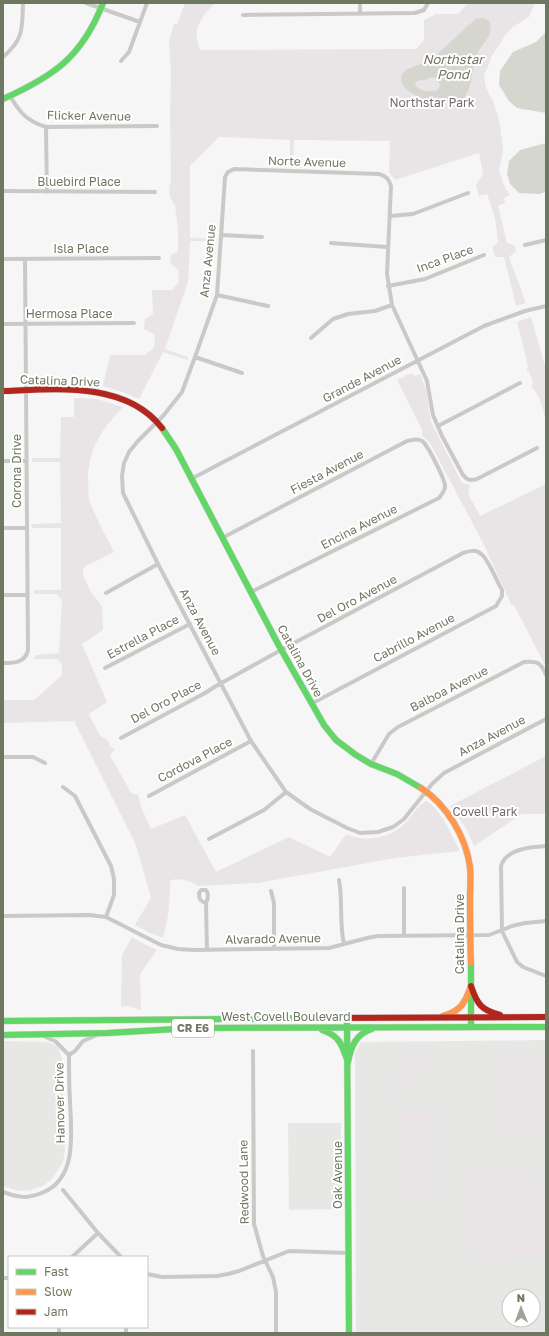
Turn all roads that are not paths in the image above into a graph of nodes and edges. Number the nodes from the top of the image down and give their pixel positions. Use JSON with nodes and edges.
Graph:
{"nodes":[{"id":1,"x":22,"y":3,"type":"edge"},
{"id":2,"x":86,"y":3,"type":"edge"},
{"id":3,"x":147,"y":3,"type":"edge"},
{"id":4,"x":360,"y":3,"type":"edge"},
{"id":5,"x":428,"y":3,"type":"edge"},
{"id":6,"x":102,"y":5,"type":"edge"},
{"id":7,"x":360,"y":14,"type":"junction"},
{"id":8,"x":243,"y":15,"type":"dead end"},
{"id":9,"x":140,"y":22,"type":"junction"},
{"id":10,"x":3,"y":57,"type":"edge"},
{"id":11,"x":121,"y":61,"type":"dead end"},
{"id":12,"x":10,"y":96,"type":"junction"},
{"id":13,"x":3,"y":99,"type":"edge"},
{"id":14,"x":157,"y":126,"type":"dead end"},
{"id":15,"x":46,"y":127,"type":"junction"},
{"id":16,"x":228,"y":172,"type":"joint"},
{"id":17,"x":3,"y":191,"type":"edge"},
{"id":18,"x":47,"y":192,"type":"junction"},
{"id":19,"x":155,"y":192,"type":"dead end"},
{"id":20,"x":468,"y":193,"type":"dead end"},
{"id":21,"x":390,"y":216,"type":"junction"},
{"id":22,"x":221,"y":235,"type":"junction"},
{"id":23,"x":262,"y":237,"type":"dead end"},
{"id":24,"x":546,"y":240,"type":"edge"},
{"id":25,"x":331,"y":243,"type":"dead end"},
{"id":26,"x":525,"y":245,"type":"dead end"},
{"id":27,"x":387,"y":247,"type":"junction"},
{"id":28,"x":484,"y":255,"type":"dead end"},
{"id":29,"x":160,"y":258,"type":"dead end"},
{"id":30,"x":3,"y":259,"type":"edge"},
{"id":31,"x":25,"y":259,"type":"junction"},
{"id":32,"x":388,"y":286,"type":"junction"},
{"id":33,"x":217,"y":294,"type":"junction"},
{"id":34,"x":392,"y":305,"type":"junction"},
{"id":35,"x":268,"y":306,"type":"dead end"},
{"id":36,"x":546,"y":306,"type":"edge"},
{"id":37,"x":134,"y":323,"type":"dead end"},
{"id":38,"x":3,"y":324,"type":"edge"},
{"id":39,"x":25,"y":324,"type":"junction"},
{"id":40,"x":311,"y":338,"type":"dead end"},
{"id":41,"x":195,"y":357,"type":"junction"},
{"id":42,"x":418,"y":361,"type":"junction"},
{"id":43,"x":242,"y":372,"type":"dead end"},
{"id":44,"x":520,"y":383,"type":"dead end"},
{"id":45,"x":26,"y":390,"type":"junction"},
{"id":46,"x":3,"y":391,"type":"edge"},
{"id":47,"x":157,"y":422,"type":"junction"},
{"id":48,"x":438,"y":426,"type":"junction"},
{"id":49,"x":537,"y":448,"type":"dead end"},
{"id":50,"x":434,"y":460,"type":"joint"},
{"id":51,"x":3,"y":461,"type":"edge"},
{"id":52,"x":26,"y":461,"type":"junction"},
{"id":53,"x":191,"y":479,"type":"junction"},
{"id":54,"x":3,"y":528,"type":"edge"},
{"id":55,"x":27,"y":528,"type":"junction"},
{"id":56,"x":222,"y":538,"type":"junction"},
{"id":57,"x":158,"y":564,"type":"junction"},
{"id":58,"x":494,"y":575,"type":"joint"},
{"id":59,"x":251,"y":592,"type":"junction"},
{"id":60,"x":106,"y":593,"type":"dead end"},
{"id":61,"x":27,"y":595,"type":"junction"},
{"id":62,"x":3,"y":596,"type":"edge"},
{"id":63,"x":190,"y":624,"type":"junction"},
{"id":64,"x":281,"y":650,"type":"junction"},
{"id":65,"x":3,"y":663,"type":"edge"},
{"id":66,"x":105,"y":668,"type":"dead end"},
{"id":67,"x":546,"y":675,"type":"edge"},
{"id":68,"x":221,"y":683,"type":"junction"},
{"id":69,"x":311,"y":704,"type":"junction"},
{"id":70,"x":546,"y":719,"type":"edge"},
{"id":71,"x":121,"y":738,"type":"dead end"},
{"id":72,"x":251,"y":741,"type":"junction"},
{"id":73,"x":3,"y":757,"type":"edge"},
{"id":74,"x":45,"y":763,"type":"dead end"},
{"id":75,"x":371,"y":764,"type":"junction"},
{"id":76,"x":63,"y":787,"type":"dead end"},
{"id":77,"x":426,"y":791,"type":"junction"},
{"id":78,"x":286,"y":792,"type":"junction"},
{"id":79,"x":149,"y":796,"type":"dead end"},
{"id":80,"x":208,"y":839,"type":"dead end"},
{"id":81,"x":546,"y":846,"type":"edge"},
{"id":82,"x":339,"y":880,"type":"dead end"},
{"id":83,"x":404,"y":888,"type":"dead end"},
{"id":84,"x":271,"y":891,"type":"dead end"},
{"id":85,"x":206,"y":903,"type":"dead end"},
{"id":86,"x":3,"y":916,"type":"edge"},
{"id":87,"x":106,"y":917,"type":"junction"},
{"id":88,"x":546,"y":921,"type":"edge"},
{"id":89,"x":502,"y":931,"type":"junction"},
{"id":90,"x":471,"y":935,"type":"junction"},
{"id":91,"x":404,"y":936,"type":"junction"},
{"id":92,"x":344,"y":944,"type":"junction"},
{"id":93,"x":274,"y":949,"type":"junction"},
{"id":94,"x":208,"y":950,"type":"junction"},
{"id":95,"x":546,"y":976,"type":"edge"},
{"id":96,"x":471,"y":986,"type":"junction"},
{"id":97,"x":546,"y":1017,"type":"edge"},
{"id":98,"x":347,"y":1018,"type":"junction"},
{"id":99,"x":433,"y":1018,"type":"junction"},
{"id":100,"x":471,"y":1018,"type":"junction"},
{"id":101,"x":514,"y":1018,"type":"junction"},
{"id":102,"x":5,"y":1021,"type":"edge"},
{"id":103,"x":471,"y":1026,"type":"junction"},
{"id":104,"x":310,"y":1027,"type":"junction"},
{"id":105,"x":347,"y":1027,"type":"junction"},
{"id":106,"x":546,"y":1027,"type":"edge"},
{"id":107,"x":380,"y":1028,"type":"junction"},
{"id":108,"x":103,"y":1033,"type":"junction"},
{"id":109,"x":38,"y":1034,"type":"junction"},
{"id":110,"x":3,"y":1035,"type":"edge"},
{"id":111,"x":253,"y":1051,"type":"dead end"},
{"id":112,"x":69,"y":1055,"type":"junction"},
{"id":113,"x":348,"y":1062,"type":"junction"},
{"id":114,"x":63,"y":1190,"type":"dead end"},
{"id":115,"x":3,"y":1192,"type":"edge"},
{"id":116,"x":98,"y":1233,"type":"junction"},
{"id":117,"x":349,"y":1253,"type":"junction"},
{"id":118,"x":73,"y":1256,"type":"edge"},
{"id":119,"x":120,"y":1256,"type":"edge"},
{"id":120,"x":265,"y":1261,"type":"junction"},
{"id":121,"x":148,"y":1274,"type":"edge"},
{"id":122,"x":276,"y":1333,"type":"edge"},
{"id":123,"x":350,"y":1333,"type":"edge"}],
"edges":[{"from":1,"to":10,"type":"street"},
{"from":2,"to":6,"type":"street"},
{"from":3,"to":9,"type":"street"},
{"from":4,"to":7,"type":"street"},
{"from":5,"to":7,"type":"street"},
{"from":6,"to":9,"type":"street"},
{"from":6,"to":12,"type":"street"},
{"from":7,"to":8,"type":"street"},
{"from":9,"to":11,"type":"street"},
{"from":12,"to":13,"type":"street"},
{"from":12,"to":15,"type":"street","name":"Flicker Avenue"},
{"from":14,"to":15,"type":"street","name":"Flicker Avenue"},
{"from":15,"to":18,"type":"street"},
{"from":16,"to":21,"type":"street","name":"Norte Avenue"},
{"from":16,"to":22,"type":"street","name":"Anza Avenue"},
{"from":17,"to":18,"type":"street","name":"Bluebird Place"},
{"from":18,"to":19,"type":"street","name":"Bluebird Place"},
{"from":20,"to":21,"type":"street"},
{"from":21,"to":27,"type":"street"},
{"from":22,"to":23,"type":"street"},
{"from":22,"to":33,"type":"street","name":"Anza Avenue"},
{"from":24,"to":26,"type":"street"},
{"from":25,"to":27,"type":"street"},
{"from":27,"to":32,"type":"street"},
{"from":28,"to":32,"type":"street","name":"Inca Place"},
{"from":29,"to":31,"type":"street","name":"Isla Place"},
{"from":30,"to":31,"type":"street","name":"Isla Place"},
{"from":31,"to":39,"type":"street","name":"Corona Drive"},
{"from":32,"to":34,"type":"street"},
{"from":33,"to":35,"type":"street"},
{"from":33,"to":41,"type":"street","name":"Anza Avenue"},
{"from":34,"to":40,"type":"street"},
{"from":34,"to":42,"type":"street"},
{"from":36,"to":42,"type":"street","name":"Grande Avenue"},
{"from":37,"to":39,"type":"street","name":"Hermosa Place"},
{"from":38,"to":39,"type":"street","name":"Hermosa Place"},
{"from":39,"to":45,"type":"street","name":"Corona Drive"},
{"from":41,"to":43,"type":"street"},
{"from":41,"to":47,"type":"street","name":"Anza Avenue"},
{"from":42,"to":48,"type":"street"},
{"from":42,"to":53,"type":"street","name":"Grande Avenue"},
{"from":44,"to":48,"type":"street"},
{"from":45,"to":46,"type":"street","name":"Catalina Drive"},
{"from":45,"to":47,"type":"street","name":"Catalina Drive"},
{"from":45,"to":52,"type":"street","name":"Corona Drive"},
{"from":47,"to":53,"type":"street","name":"Catalina Drive"},
{"from":47,"to":57,"type":"street","name":"Anza Avenue"},
{"from":48,"to":49,"type":"street"},
{"from":50,"to":56,"type":"street","name":"Fiesta Avenue"},
{"from":50,"to":59,"type":"street","name":"Encina Avenue"},
{"from":51,"to":52,"type":"street"},
{"from":52,"to":55,"type":"street","name":"Corona Drive"},
{"from":53,"to":56,"type":"street","name":"Catalina Drive"},
{"from":54,"to":55,"type":"street"},
{"from":55,"to":61,"type":"street","name":"Corona Drive"},
{"from":56,"to":59,"type":"street","name":"Catalina Drive"},
{"from":57,"to":60,"type":"street"},
{"from":57,"to":63,"type":"street","name":"Anza Avenue"},
{"from":58,"to":64,"type":"street","name":"Del Oro Avenue"},
{"from":58,"to":69,"type":"street","name":"Cabrillo Avenue"},
{"from":59,"to":64,"type":"street","name":"Catalina Drive"},
{"from":61,"to":62,"type":"street"},
{"from":61,"to":65,"type":"street","name":"Corona Drive"},
{"from":63,"to":66,"type":"street","name":"Estrella Place"},
{"from":63,"to":68,"type":"street","name":"Anza Avenue"},
{"from":64,"to":68,"type":"street","name":"Del Oro Avenue"},
{"from":64,"to":69,"type":"street","name":"Catalina Drive"},
{"from":67,"to":75,"type":"street","name":"Balboa Avenue"},
{"from":68,"to":71,"type":"street","name":"Del Oro Place"},
{"from":68,"to":72,"type":"street","name":"Anza Avenue"},
{"from":69,"to":75,"type":"street","name":"Catalina Drive"},
{"from":70,"to":77,"type":"street","name":"Anza Avenue"},
{"from":72,"to":78,"type":"street","name":"Anza Avenue"},
{"from":72,"to":79,"type":"street","name":"Cordova Place"},
{"from":73,"to":74,"type":"street"},
{"from":75,"to":77,"type":"street","name":"Catalina Drive"},
{"from":76,"to":87,"type":"street"},
{"from":77,"to":78,"type":"street","name":"Anza Avenue"},
{"from":77,"to":90,"type":"street","name":"Catalina Drive"},
{"from":78,"to":80,"type":"street"},
{"from":81,"to":89,"type":"street"},
{"from":82,"to":92,"type":"street"},
{"from":83,"to":91,"type":"street"},
{"from":84,"to":93,"type":"street"},
{"from":85,"to":94,"type":"street"},
{"from":86,"to":87,"type":"street","name":"Alvarado Avenue"},
{"from":87,"to":94,"type":"street","name":"Alvarado Avenue"},
{"from":88,"to":89,"type":"street","name":"Alvarado Avenue"},
{"from":89,"to":90,"type":"street","name":"Alvarado Avenue"},
{"from":89,"to":95,"type":"street"},
{"from":90,"to":91,"type":"street","name":"Alvarado Avenue"},
{"from":90,"to":96,"type":"street","name":"Catalina Drive"},
{"from":91,"to":92,"type":"street","name":"Alvarado Avenue"},
{"from":92,"to":93,"type":"street","name":"Alvarado Avenue"},
{"from":93,"to":94,"type":"street","name":"Alvarado Avenue"},
{"from":96,"to":99,"type":"street"},
{"from":96,"to":100,"type":"street","name":"Catalina Drive"},
{"from":96,"to":101,"type":"street"},
{"from":97,"to":101,"type":"street","name":"West Covell Boulevard","number":"CR E6"},
{"from":98,"to":99,"type":"street","name":"West Covell Boulevard","number":"CR E6"},
{"from":98,"to":102,"type":"street","name":"West Covell Boulevard","number":"CR E6"},
{"from":98,"to":105,"type":"street","name":"Oak Avenue"},
{"from":99,"to":100,"type":"street","name":"West Covell Boulevard","number":"CR E6"},
{"from":100,"to":101,"type":"street","name":"West Covell Boulevard","number":"CR E6"},
{"from":100,"to":103,"type":"street","name":"Catalina Drive"},
{"from":103,"to":106,"type":"street","name":"West Covell Boulevard","number":"CR E6"},
{"from":103,"to":107,"type":"street","name":"West Covell Boulevard","number":"CR E6"},
{"from":104,"to":105,"type":"street","name":"West Covell Boulevard","number":"CR E6"},
{"from":104,"to":108,"type":"street","name":"West Covell Boulevard","number":"CR E6"},
{"from":104,"to":113,"type":"street"},
{"from":105,"to":107,"type":"street","name":"West Covell Boulevard","number":"CR E6"},
{"from":105,"to":113,"type":"street","name":"Oak Avenue"},
{"from":107,"to":113,"type":"street"},
{"from":108,"to":109,"type":"street","name":"West Covell Boulevard","number":"CR E6"},
{"from":108,"to":112,"type":"street","name":"Hanover Drive"},
{"from":109,"to":110,"type":"street","name":"West Covell Boulevard","number":"CR E6"},
{"from":109,"to":112,"type":"street","name":"Hanover Drive"},
{"from":111,"to":120,"type":"street","name":"Redwood Lane"},
{"from":112,"to":115,"type":"street","name":"Hanover Drive"},
{"from":113,"to":117,"type":"street","name":"Oak Avenue"},
{"from":114,"to":116,"type":"street"},
{"from":116,"to":118,"type":"street"},
{"from":116,"to":119,"type":"street"},
{"from":117,"to":120,"type":"street"},
{"from":117,"to":123,"type":"street","name":"Oak Avenue"},
{"from":120,"to":121,"type":"street"},
{"from":120,"to":122,"type":"street","name":"Redwood Lane"}]}
